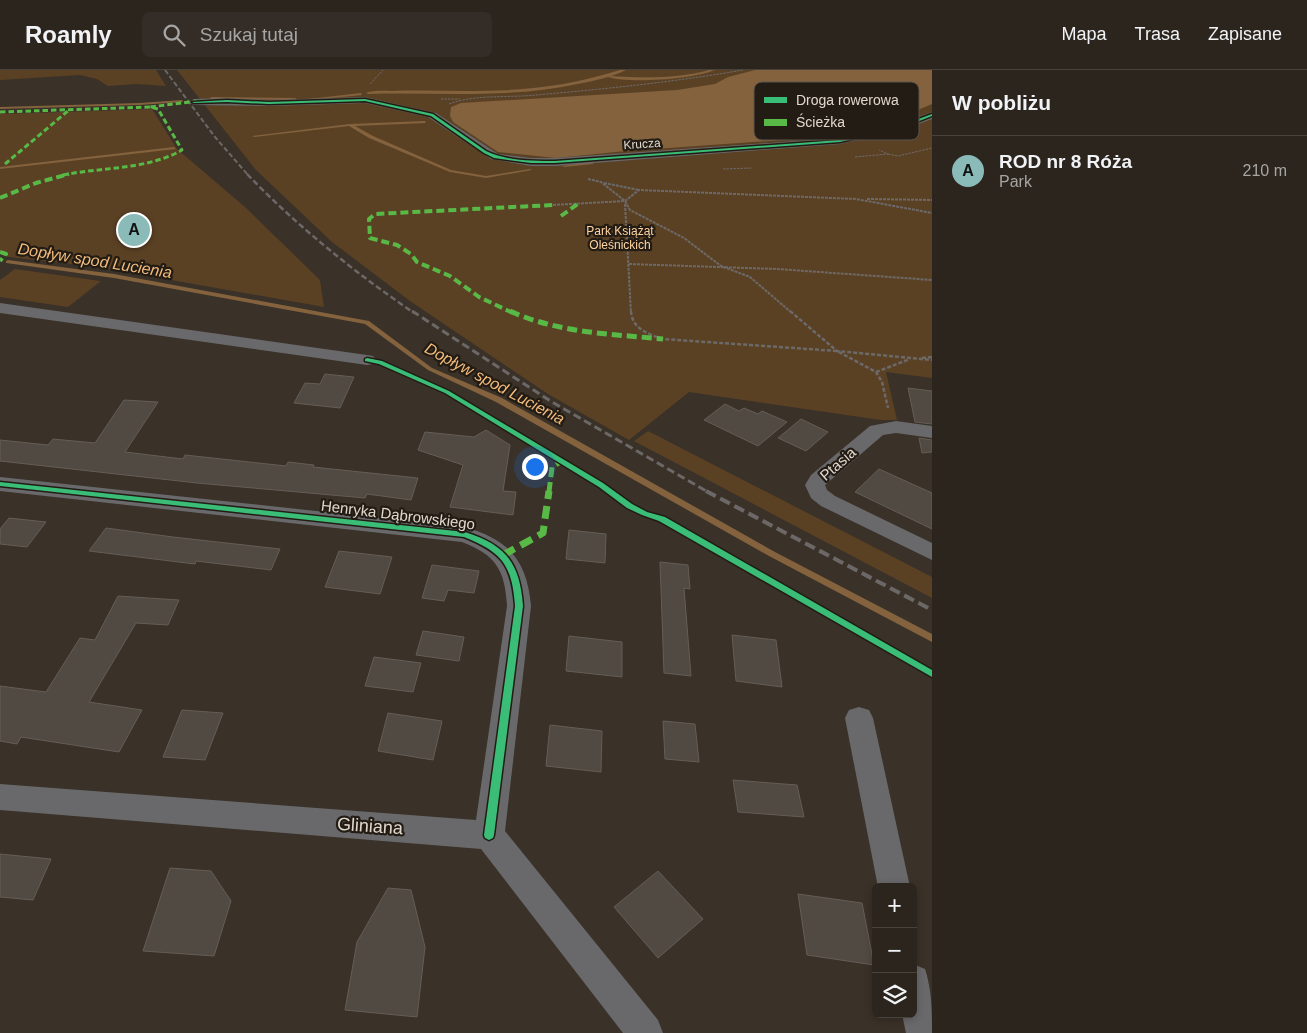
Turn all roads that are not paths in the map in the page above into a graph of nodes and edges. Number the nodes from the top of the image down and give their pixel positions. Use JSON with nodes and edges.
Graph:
{"nodes":[{"id":1,"x":194,"y":102,"type":"dead end"},
{"id":2,"x":932,"y":114,"type":"edge"},
{"id":3,"x":919,"y":119,"type":"edge"},
{"id":4,"x":844,"y":140,"type":"edge"},
{"id":5,"x":0,"y":308,"type":"edge"},
{"id":6,"x":367,"y":360,"type":"dead end"},
{"id":7,"x":932,"y":432,"type":"edge"},
{"id":8,"x":0,"y":484,"type":"edge"},
{"id":9,"x":932,"y":552,"type":"edge"},
{"id":10,"x":859,"y":718,"type":"dead end"},
{"id":11,"x":0,"y":798,"type":"edge"},
{"id":12,"x":489,"y":834,"type":"junction"},
{"id":13,"x":893,"y":883,"type":"edge"},
{"id":14,"x":917,"y":999,"type":"edge"},
{"id":15,"x":645,"y":1033,"type":"edge"},
{"id":16,"x":924,"y":1033,"type":"edge"}],
"edges":[{"from":1,"to":4,"type":"street","name":"Krucza"},
{"from":2,"to":3,"type":"street","name":"Krucza"},
{"from":5,"to":6,"type":"street"},
{"from":7,"to":9,"type":"street","name":"Ptasia"},
{"from":8,"to":12,"type":"street","name":"Henryka Dąbrowskiego"},
{"from":10,"to":13,"type":"street"},
{"from":11,"to":12,"type":"street","name":"Gliniana"},
{"from":12,"to":15,"type":"street"},
{"from":14,"to":16,"type":"street"}]}
